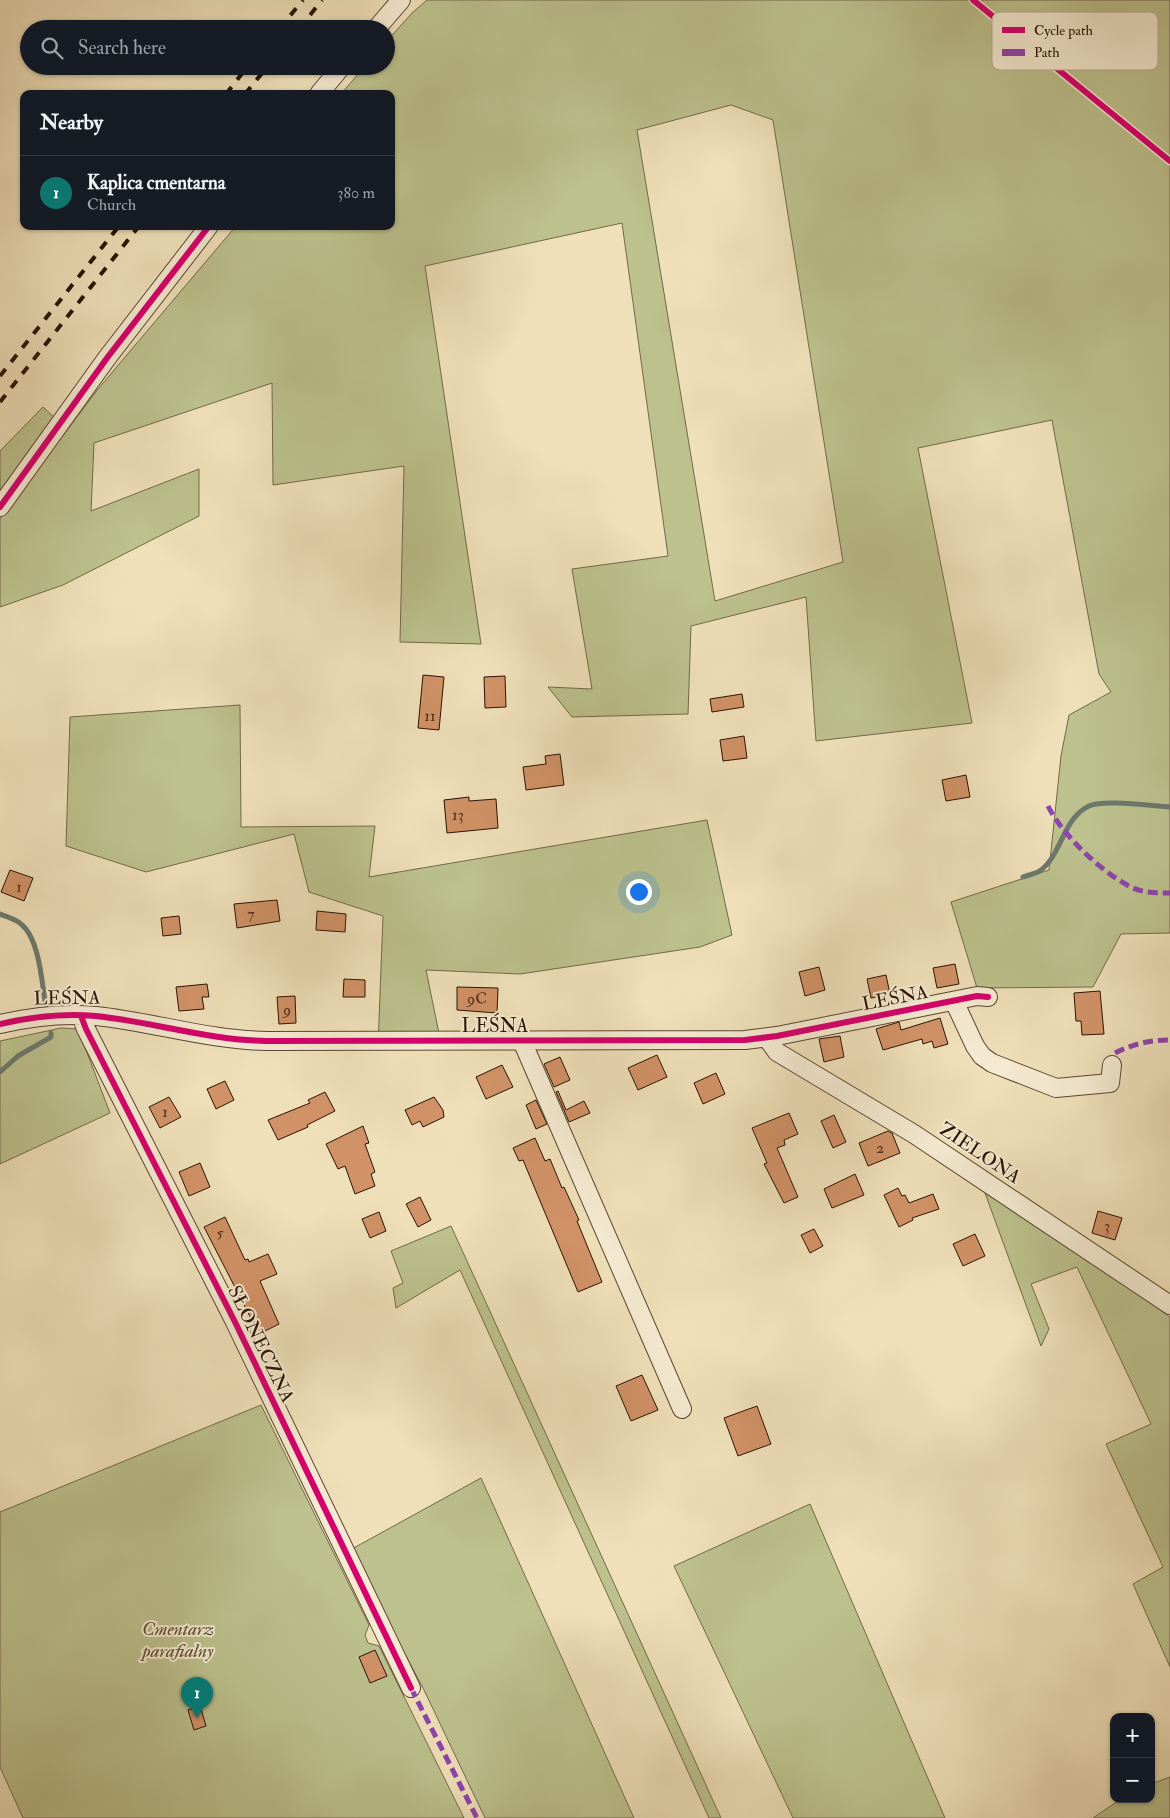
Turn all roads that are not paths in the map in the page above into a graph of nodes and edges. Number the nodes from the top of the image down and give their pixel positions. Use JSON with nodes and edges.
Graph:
{"nodes":[{"id":1,"x":402,"y":0,"type":"edge"},
{"id":2,"x":384,"y":20,"type":"edge"},
{"id":3,"x":335,"y":75,"type":"edge"},
{"id":4,"x":322,"y":90,"type":"edge"},
{"id":5,"x":205,"y":230,"type":"edge"},
{"id":6,"x":0,"y":507,"type":"edge"},
{"id":7,"x":988,"y":997,"type":"dead end"},
{"id":8,"x":954,"y":1001,"type":"junction"},
{"id":9,"x":81,"y":1016,"type":"junction"},
{"id":10,"x":0,"y":1024,"type":"edge"},
{"id":11,"x":767,"y":1038,"type":"junction"},
{"id":12,"x":522,"y":1041,"type":"junction"},
{"id":13,"x":1112,"y":1065,"type":"dead end"},
{"id":14,"x":1170,"y":1305,"type":"edge"},
{"id":15,"x":682,"y":1409,"type":"dead end"},
{"id":16,"x":411,"y":1688,"type":"dead end"}],
"edges":[{"from":1,"to":2,"type":"street"},
{"from":3,"to":4,"type":"street"},
{"from":5,"to":6,"type":"street"},
{"from":7,"to":8,"type":"street","name":"LEŚNA"},
{"from":8,"to":11,"type":"street","name":"LEŚNA"},
{"from":8,"to":13,"type":"street","name":"LEŚNA"},
{"from":9,"to":10,"type":"street","name":"LEŚNA"},
{"from":9,"to":12,"type":"street","name":"LEŚNA"},
{"from":9,"to":16,"type":"street","name":"SŁONECZNA"},
{"from":11,"to":12,"type":"street","name":"LEŚNA"},
{"from":11,"to":14,"type":"street","name":"ZIELONA"},
{"from":12,"to":15,"type":"street","name":"LEŚNA"}]}
